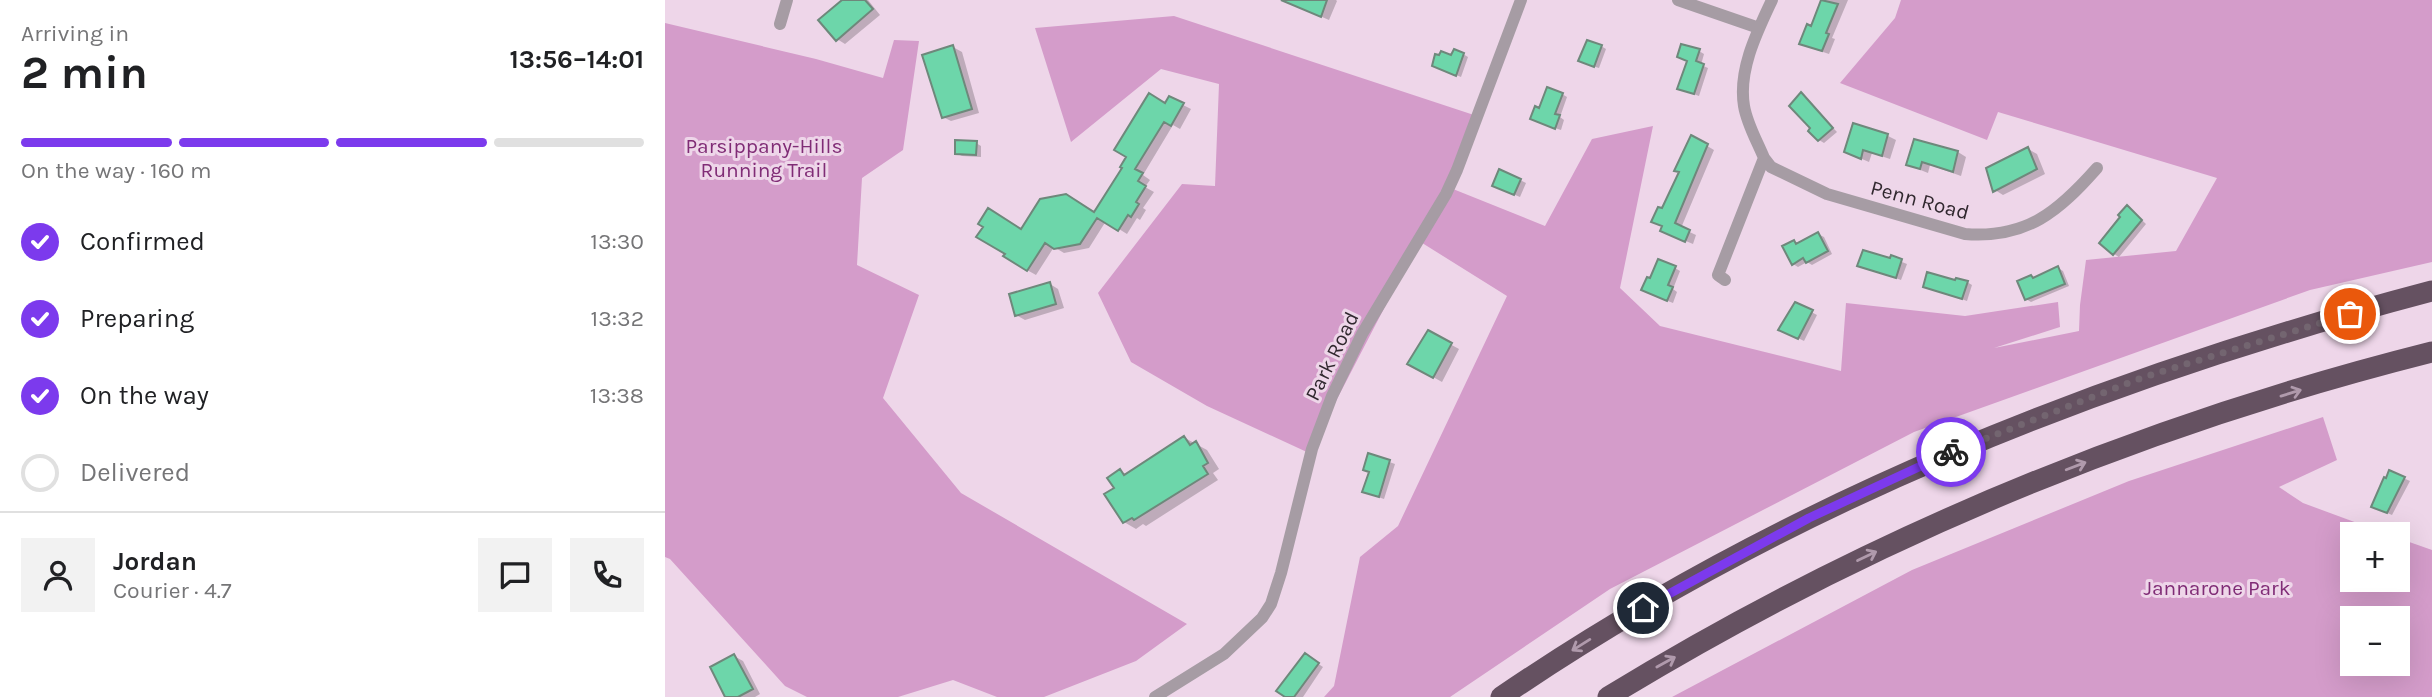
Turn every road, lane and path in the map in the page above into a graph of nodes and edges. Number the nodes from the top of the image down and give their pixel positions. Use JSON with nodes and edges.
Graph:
{"nodes":[{"id":1,"x":787,"y":0,"type":"edge"},
{"id":2,"x":1521,"y":0,"type":"edge"},
{"id":3,"x":1678,"y":0,"type":"edge"},
{"id":4,"x":1772,"y":0,"type":"edge"},
{"id":5,"x":780,"y":24,"type":"dead end"},
{"id":6,"x":1759,"y":27,"type":"junction"},
{"id":7,"x":1764,"y":158,"type":"junction"},
{"id":8,"x":2097,"y":168,"type":"dead end"},
{"id":9,"x":1725,"y":280,"type":"dead end"},
{"id":10,"x":2432,"y":291,"type":"edge"},
{"id":11,"x":2432,"y":352,"type":"edge"},
{"id":12,"x":1155,"y":697,"type":"edge"},
{"id":13,"x":1501,"y":697,"type":"edge"},
{"id":14,"x":1608,"y":697,"type":"edge"}],
"edges":[{"from":1,"to":5,"type":"street"},
{"from":2,"to":12,"type":"street","name":"Park Road"},
{"from":3,"to":6,"type":"street"},
{"from":4,"to":6,"type":"street"},
{"from":6,"to":7,"type":"street"},
{"from":7,"to":8,"type":"street","name":"Penn Road"},
{"from":7,"to":9,"type":"street"},
{"from":10,"to":13,"type":"highway","one_way":true},
{"from":14,"to":11,"type":"highway","one_way":true}]}
